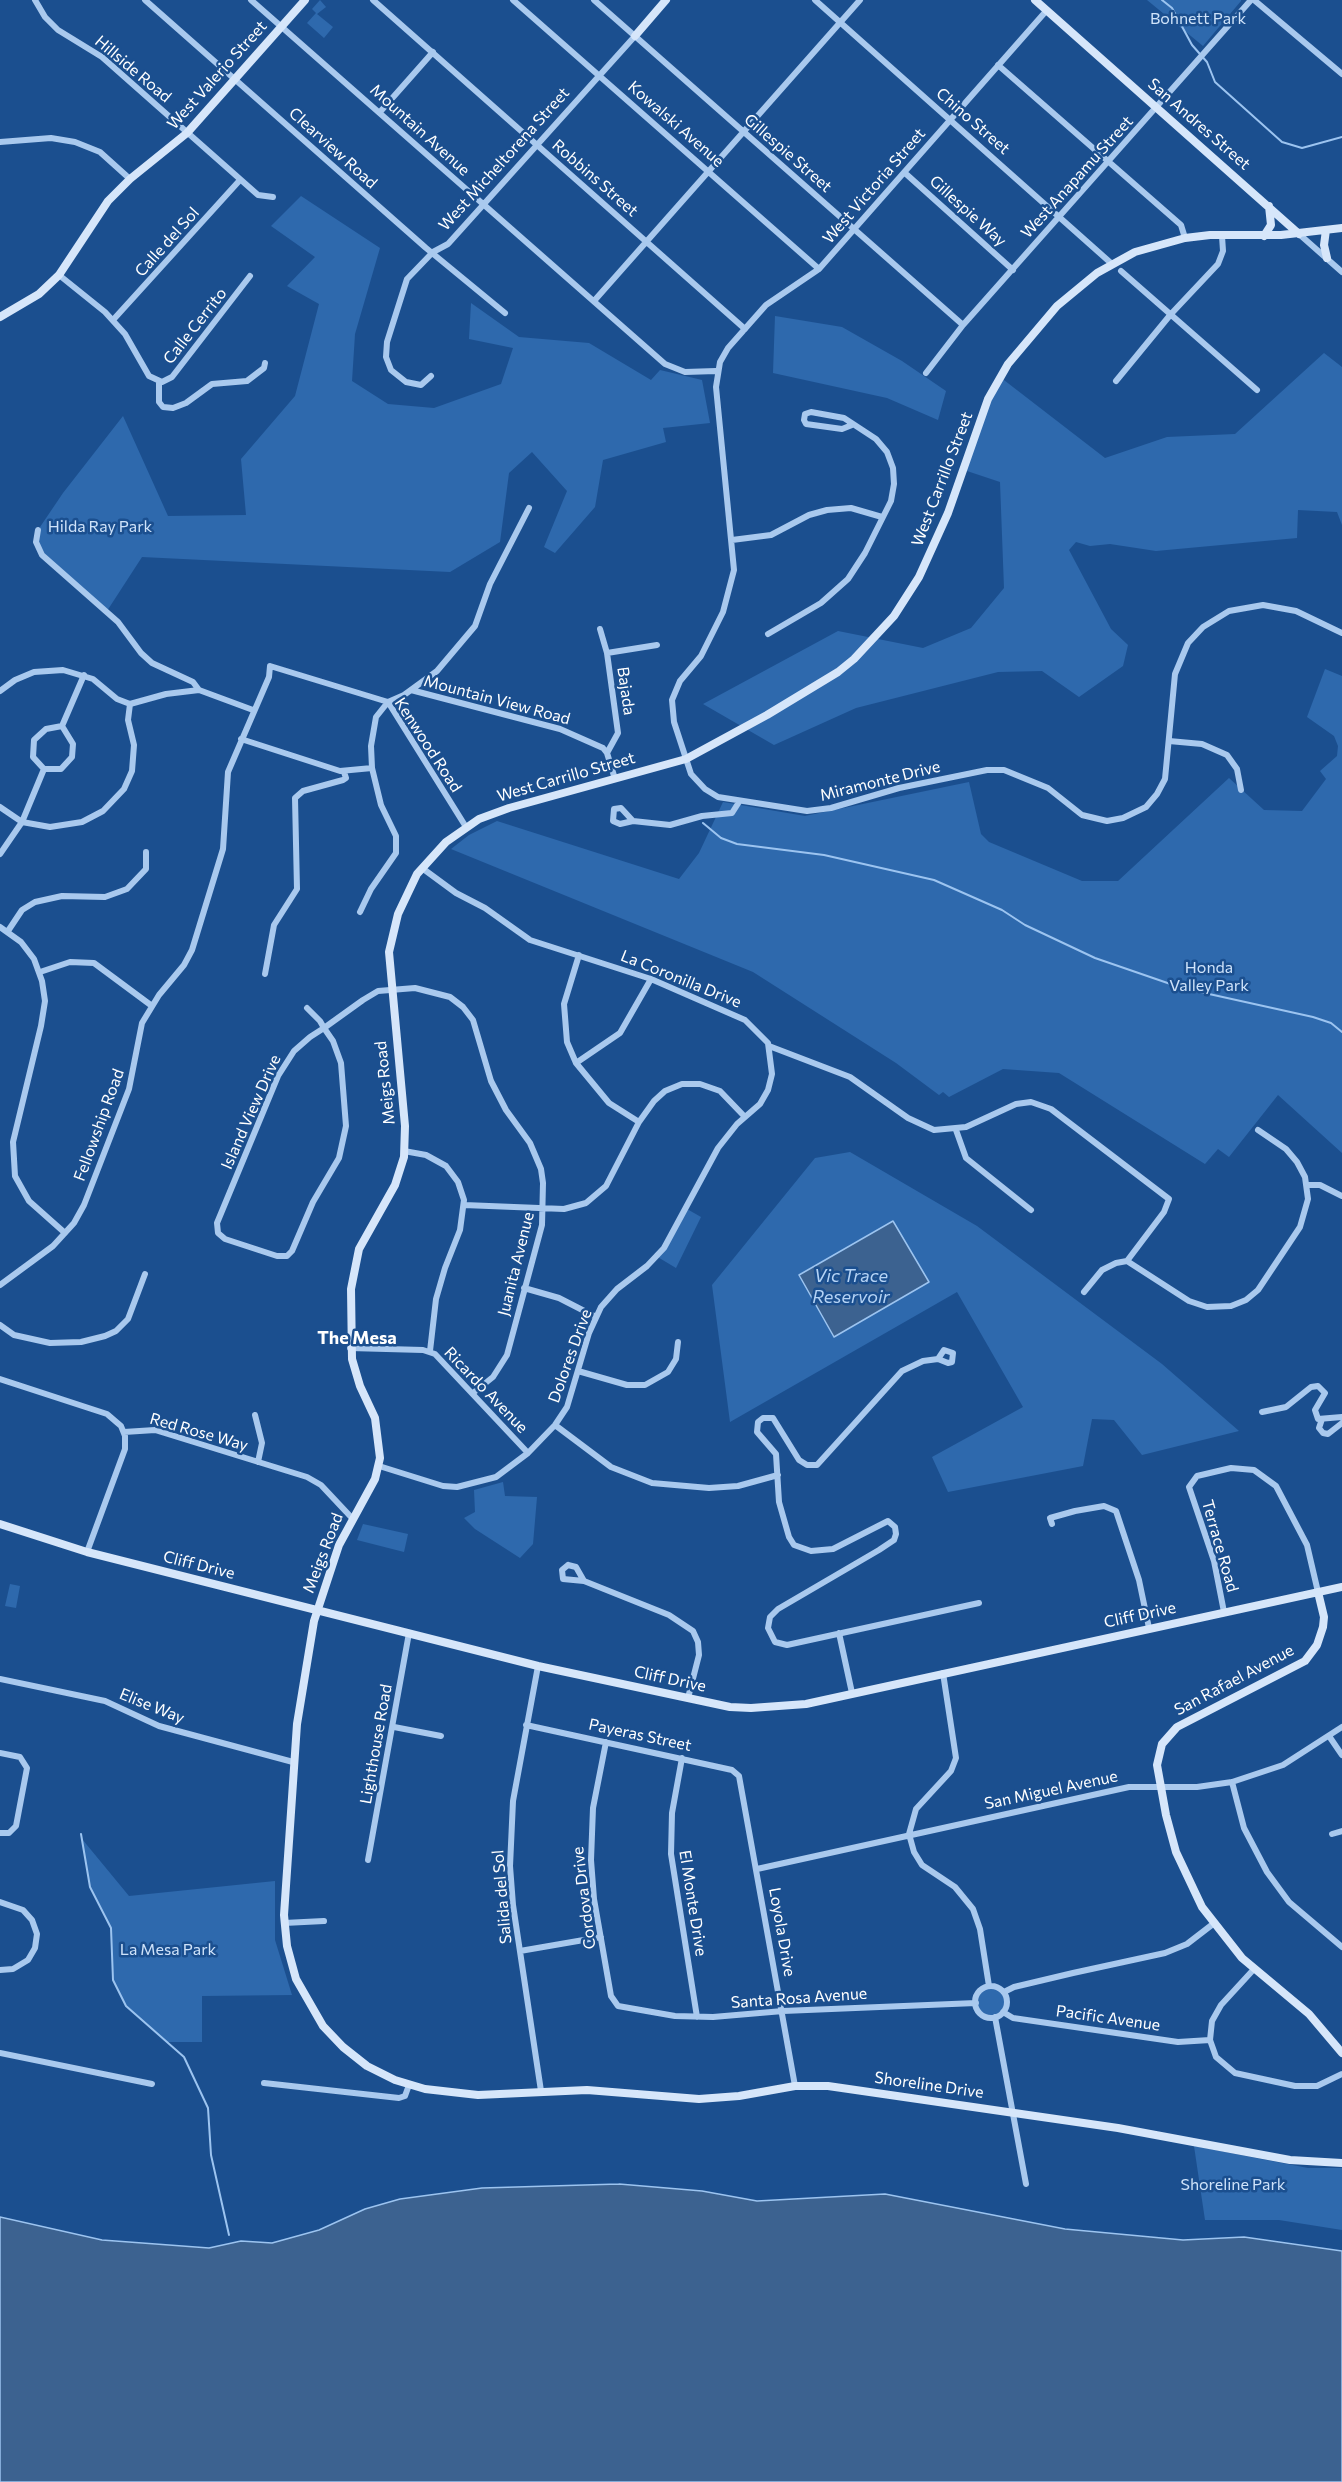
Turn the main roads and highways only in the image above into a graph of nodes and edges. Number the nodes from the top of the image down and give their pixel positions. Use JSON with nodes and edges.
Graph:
{"nodes":[{"id":1,"x":305,"y":0,"type":"edge"},
{"id":2,"x":666,"y":0,"type":"edge"},
{"id":3,"x":1035,"y":0,"type":"edge"},
{"id":4,"x":635,"y":36,"type":"road end"},
{"id":5,"x":1269,"y":206,"type":"junction"},
{"id":6,"x":1342,"y":228,"type":"edge"},
{"id":7,"x":1326,"y":230,"type":"junction"},
{"id":8,"x":1299,"y":234,"type":"junction"},
{"id":9,"x":1264,"y":236,"type":"junction"},
{"id":10,"x":1327,"y":258,"type":"road end"},
{"id":11,"x":0,"y":317,"type":"edge"},
{"id":12,"x":422,"y":868,"type":"joint"},
{"id":13,"x":0,"y":1524,"type":"edge"},
{"id":14,"x":1342,"y":1587,"type":"edge"},
{"id":15,"x":1318,"y":1592,"type":"junction"},
{"id":16,"x":318,"y":1610,"type":"junction"},
{"id":17,"x":1342,"y":2053,"type":"edge"},
{"id":18,"x":509,"y":2093,"type":"joint"},
{"id":19,"x":1342,"y":2163,"type":"edge"}],
"edges":[{"from":1,"to":11,"type":"main road","name":"West Valerio Street"},
{"from":2,"to":4,"type":"main road","name":"West Micheltorena Street"},
{"from":3,"to":5,"type":"main road","name":"San Andres Street"},
{"from":5,"to":8,"type":"main road","name":"San Andres Street"},
{"from":5,"to":9,"type":"main road"},
{"from":6,"to":7,"type":"main road","name":"West Carrillo Street"},
{"from":7,"to":8,"type":"main road","name":"West Carrillo Street"},
{"from":7,"to":10,"type":"main road"},
{"from":8,"to":9,"type":"main road","name":"West Carrillo Street"},
{"from":9,"to":12,"type":"main road","name":"West Carrillo Street"},
{"from":12,"to":16,"type":"main road","name":"Meigs Road"},
{"from":13,"to":16,"type":"main road","name":"Cliff Drive"},
{"from":14,"to":15,"type":"main road","name":"Cliff Drive"},
{"from":15,"to":16,"type":"main road","name":"Cliff Drive"},
{"from":15,"to":17,"type":"main road","name":"San Rafael Avenue"},
{"from":16,"to":18,"type":"main road","name":"Meigs Road"},
{"from":18,"to":19,"type":"main road","name":"Shoreline Drive"}]}
